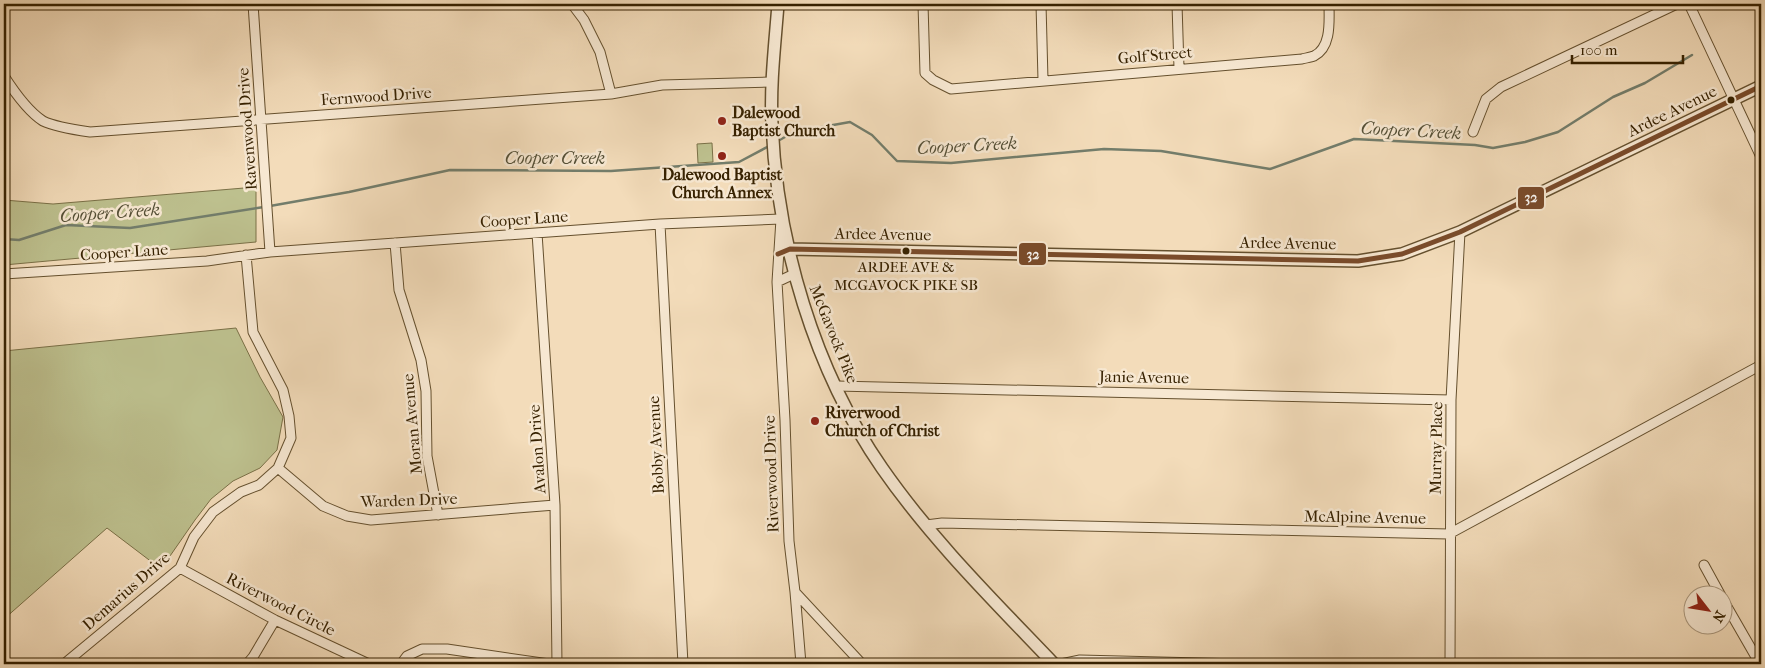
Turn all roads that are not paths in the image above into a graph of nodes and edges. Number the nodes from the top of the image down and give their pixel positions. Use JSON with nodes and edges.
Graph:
{"nodes":[{"id":1,"x":253,"y":4,"type":"edge"},
{"id":2,"x":572,"y":4,"type":"edge"},
{"id":3,"x":778,"y":4,"type":"edge"},
{"id":4,"x":923,"y":4,"type":"edge"},
{"id":5,"x":1041,"y":4,"type":"edge"},
{"id":6,"x":1177,"y":4,"type":"edge"},
{"id":7,"x":1329,"y":4,"type":"edge"},
{"id":8,"x":1677,"y":4,"type":"edge"},
{"id":9,"x":1689,"y":4,"type":"edge"},
{"id":10,"x":1179,"y":68,"type":"junction"},
{"id":11,"x":4,"y":76,"type":"edge"},
{"id":12,"x":1043,"y":80,"type":"junction"},
{"id":13,"x":772,"y":82,"type":"junction"},
{"id":14,"x":1761,"y":86,"type":"edge"},
{"id":15,"x":611,"y":94,"type":"junction"},
{"id":16,"x":1734,"y":99,"type":"junction"},
{"id":17,"x":262,"y":120,"type":"junction"},
{"id":18,"x":1473,"y":132,"type":"dead end"},
{"id":19,"x":1761,"y":157,"type":"edge"},
{"id":20,"x":781,"y":219,"type":"junction"},
{"id":21,"x":660,"y":224,"type":"junction"},
{"id":22,"x":1460,"y":232,"type":"junction"},
{"id":23,"x":537,"y":233,"type":"junction"},
{"id":24,"x":395,"y":243,"type":"junction"},
{"id":25,"x":790,"y":249,"type":"junction"},
{"id":26,"x":270,"y":252,"type":"junction"},
{"id":27,"x":778,"y":254,"type":"junction"},
{"id":28,"x":246,"y":255,"type":"junction"},
{"id":29,"x":4,"y":274,"type":"edge"},
{"id":30,"x":794,"y":274,"type":"junction"},
{"id":31,"x":777,"y":282,"type":"junction"},
{"id":32,"x":1761,"y":365,"type":"edge"},
{"id":33,"x":836,"y":386,"type":"junction"},
{"id":34,"x":1451,"y":400,"type":"junction"},
{"id":35,"x":278,"y":468,"type":"junction"},
{"id":36,"x":556,"y":505,"type":"junction"},
{"id":37,"x":438,"y":515,"type":"junction"},
{"id":38,"x":926,"y":525,"type":"junction"},
{"id":39,"x":1450,"y":534,"type":"junction"},
{"id":40,"x":1704,"y":565,"type":"dead end"},
{"id":41,"x":180,"y":568,"type":"junction"},
{"id":42,"x":1716,"y":586,"type":"edge"},
{"id":43,"x":795,"y":592,"type":"junction"},
{"id":44,"x":1732,"y":615,"type":"edge"},
{"id":45,"x":275,"y":620,"type":"junction"},
{"id":46,"x":64,"y":664,"type":"edge"},
{"id":47,"x":247,"y":664,"type":"edge"},
{"id":48,"x":369,"y":664,"type":"edge"},
{"id":49,"x":401,"y":664,"type":"edge"},
{"id":50,"x":549,"y":664,"type":"edge"},
{"id":51,"x":558,"y":664,"type":"edge"},
{"id":52,"x":683,"y":664,"type":"edge"},
{"id":53,"x":801,"y":664,"type":"edge"},
{"id":54,"x":862,"y":664,"type":"edge"},
{"id":55,"x":1054,"y":664,"type":"edge"},
{"id":56,"x":1062,"y":664,"type":"edge"},
{"id":57,"x":1241,"y":664,"type":"edge"},
{"id":58,"x":1450,"y":664,"type":"edge"},
{"id":59,"x":1760,"y":664,"type":"edge"}],
"edges":[{"from":1,"to":17,"type":"street","name":"Ravenwood Drive"},
{"from":2,"to":15,"type":"street"},
{"from":3,"to":13,"type":"street","name":"McGavock Pike"},
{"from":4,"to":12,"type":"street","name":"Golf Street"},
{"from":5,"to":12,"type":"street"},
{"from":6,"to":10,"type":"street"},
{"from":7,"to":10,"type":"street","name":"Golf Street"},
{"from":8,"to":18,"type":"street"},
{"from":9,"to":16,"type":"street"},
{"from":10,"to":12,"type":"street","name":"Golf Street"},
{"from":11,"to":17,"type":"street","name":"Fernwood Drive"},
{"from":13,"to":15,"type":"street","name":"Fernwood Drive"},
{"from":13,"to":20,"type":"street","name":"McGavock Pike"},
{"from":14,"to":16,"type":"street","name":"Ardee Avenue"},
{"from":15,"to":17,"type":"street","name":"Fernwood Drive"},
{"from":16,"to":19,"type":"street"},
{"from":16,"to":22,"type":"street","name":"Ardee Avenue"},
{"from":17,"to":26,"type":"street","name":"Ravenwood Drive"},
{"from":20,"to":21,"type":"street","name":"Cooper Lane"},
{"from":20,"to":25,"type":"street","name":"McGavock Pike"},
{"from":20,"to":27,"type":"street","name":"Riverwood Drive"},
{"from":21,"to":23,"type":"street","name":"Cooper Lane"},
{"from":21,"to":52,"type":"street","name":"Bobby Avenue"},
{"from":22,"to":25,"type":"street","name":"Ardee Avenue"},
{"from":22,"to":34,"type":"street","name":"Murray Place"},
{"from":23,"to":24,"type":"street","name":"Cooper Lane"},
{"from":23,"to":36,"type":"street","name":"Avalon Drive"},
{"from":24,"to":26,"type":"street","name":"Cooper Lane"},
{"from":24,"to":37,"type":"street","name":"Moran Avenue"},
{"from":25,"to":27,"type":"street","name":"Ardee Avenue"},
{"from":25,"to":30,"type":"street","name":"McGavock Pike"},
{"from":26,"to":28,"type":"street","name":"Cooper Lane"},
{"from":27,"to":31,"type":"street","name":"Riverwood Drive"},
{"from":28,"to":29,"type":"street","name":"Cooper Lane"},
{"from":28,"to":35,"type":"street","name":"Demarius Drive"},
{"from":30,"to":31,"type":"street"},
{"from":30,"to":33,"type":"street","name":"McGavock Pike"},
{"from":31,"to":43,"type":"street","name":"Riverwood Drive"},
{"from":32,"to":39,"type":"street","name":"McAlpine Avenue"},
{"from":33,"to":34,"type":"street","name":"Janie Avenue"},
{"from":33,"to":38,"type":"street","name":"McGavock Pike"},
{"from":34,"to":39,"type":"street","name":"Murray Place"},
{"from":35,"to":37,"type":"street","name":"Warden Drive"},
{"from":35,"to":41,"type":"street","name":"Demarius Drive"},
{"from":36,"to":37,"type":"street","name":"Warden Drive"},
{"from":36,"to":51,"type":"street","name":"Avalon Drive"},
{"from":38,"to":39,"type":"street","name":"McAlpine Avenue"},
{"from":38,"to":55,"type":"street","name":"McGavock Pike"},
{"from":39,"to":58,"type":"street","name":"Murray Place"},
{"from":40,"to":42,"type":"street"},
{"from":41,"to":45,"type":"street","name":"Riverwood Circle"},
{"from":41,"to":46,"type":"street","name":"Demarius Drive"},
{"from":43,"to":53,"type":"street","name":"Riverwood Drive"},
{"from":43,"to":54,"type":"street"},
{"from":44,"to":59,"type":"street"},
{"from":45,"to":47,"type":"street"},
{"from":45,"to":48,"type":"street","name":"Riverwood Circle"},
{"from":49,"to":50,"type":"street"},
{"from":56,"to":57,"type":"street"}]}
